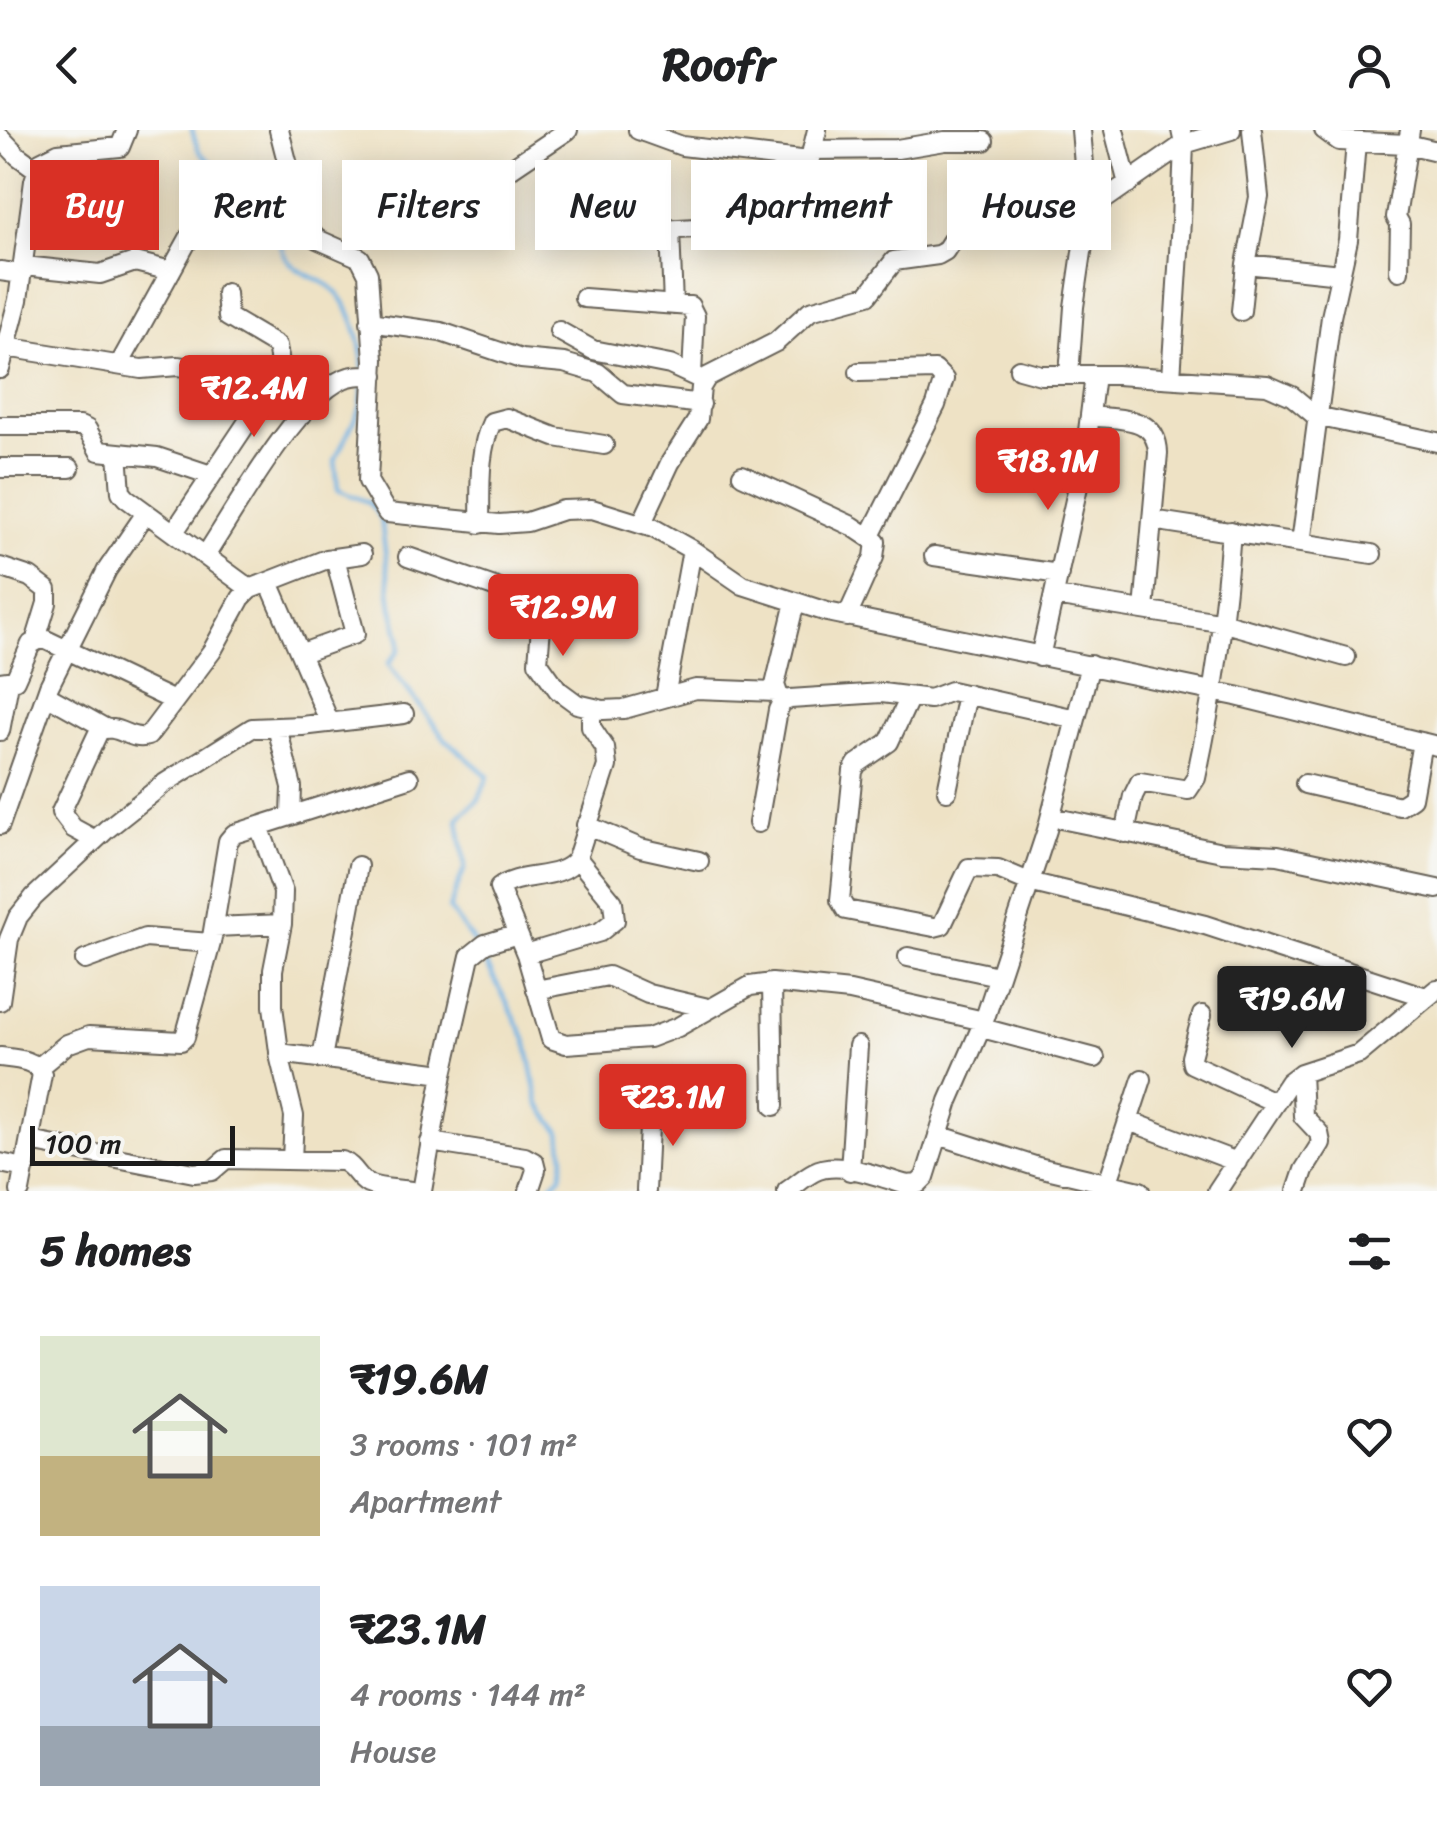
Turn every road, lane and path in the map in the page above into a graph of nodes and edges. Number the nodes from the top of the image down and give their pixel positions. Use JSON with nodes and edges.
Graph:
{"nodes":[{"id":1,"x":127,"y":130,"type":"edge"},
{"id":2,"x":279,"y":130,"type":"edge"},
{"id":3,"x":568,"y":130,"type":"edge"},
{"id":4,"x":638,"y":130,"type":"edge"},
{"id":5,"x":817,"y":130,"type":"edge"},
{"id":6,"x":1081,"y":130,"type":"edge"},
{"id":7,"x":1114,"y":130,"type":"edge"},
{"id":8,"x":1231,"y":130,"type":"edge"},
{"id":9,"x":1252,"y":130,"type":"edge"},
{"id":10,"x":1326,"y":131,"type":"edge"},
{"id":11,"x":0,"y":137,"type":"edge"},
{"id":12,"x":1183,"y":137,"type":"edge"},
{"id":13,"x":1409,"y":137,"type":"edge"},
{"id":14,"x":916,"y":138,"type":"edge"},
{"id":15,"x":984,"y":141,"type":"dead end"},
{"id":16,"x":1356,"y":142,"type":"junction"},
{"id":17,"x":1437,"y":151,"type":"edge"},
{"id":18,"x":811,"y":156,"type":"junction"},
{"id":19,"x":43,"y":160,"type":"edge"},
{"id":20,"x":1084,"y":160,"type":"edge"},
{"id":21,"x":30,"y":165,"type":"edge"},
{"id":22,"x":515,"y":166,"type":"edge"},
{"id":23,"x":1128,"y":184,"type":"junction"},
{"id":24,"x":1111,"y":195,"type":"edge"},
{"id":25,"x":30,"y":216,"type":"edge"},
{"id":26,"x":671,"y":230,"type":"edge"},
{"id":27,"x":947,"y":244,"type":"edge"},
{"id":28,"x":183,"y":250,"type":"edge"},
{"id":29,"x":671,"y":250,"type":"edge"},
{"id":30,"x":1082,"y":250,"type":"edge"},
{"id":31,"x":1246,"y":264,"type":"junction"},
{"id":32,"x":23,"y":270,"type":"junction"},
{"id":33,"x":0,"y":271,"type":"edge"},
{"id":34,"x":1399,"y":271,"type":"dead end"},
{"id":35,"x":171,"y":272,"type":"junction"},
{"id":36,"x":1340,"y":274,"type":"junction"},
{"id":37,"x":226,"y":293,"type":"dead end"},
{"id":38,"x":584,"y":298,"type":"dead end"},
{"id":39,"x":673,"y":305,"type":"junction"},
{"id":40,"x":1241,"y":311,"type":"dead end"},
{"id":41,"x":370,"y":322,"type":"junction"},
{"id":42,"x":559,"y":331,"type":"dead end"},
{"id":43,"x":6,"y":347,"type":"junction"},
{"id":44,"x":120,"y":365,"type":"junction"},
{"id":45,"x":0,"y":369,"type":"edge"},
{"id":46,"x":1019,"y":369,"type":"dead end"},
{"id":47,"x":859,"y":372,"type":"dead end"},
{"id":48,"x":364,"y":375,"type":"junction"},
{"id":49,"x":1069,"y":375,"type":"junction"},
{"id":50,"x":1096,"y":375,"type":"junction"},
{"id":51,"x":697,"y":377,"type":"junction"},
{"id":52,"x":1170,"y":378,"type":"junction"},
{"id":53,"x":272,"y":387,"type":"junction"},
{"id":54,"x":701,"y":404,"type":"junction"},
{"id":55,"x":302,"y":415,"type":"junction"},
{"id":56,"x":1090,"y":416,"type":"junction"},
{"id":57,"x":1316,"y":416,"type":"junction"},
{"id":58,"x":0,"y":426,"type":"edge"},
{"id":59,"x":1437,"y":442,"type":"edge"},
{"id":60,"x":604,"y":445,"type":"dead end"},
{"id":61,"x":118,"y":453,"type":"junction"},
{"id":62,"x":0,"y":468,"type":"edge"},
{"id":63,"x":70,"y":468,"type":"dead end"},
{"id":64,"x":212,"y":475,"type":"junction"},
{"id":65,"x":742,"y":475,"type":"dead end"},
{"id":66,"x":146,"y":513,"type":"junction"},
{"id":67,"x":1152,"y":520,"type":"junction"},
{"id":68,"x":642,"y":523,"type":"junction"},
{"id":69,"x":480,"y":524,"type":"junction"},
{"id":70,"x":1231,"y":531,"type":"junction"},
{"id":71,"x":174,"y":532,"type":"junction"},
{"id":72,"x":870,"y":536,"type":"junction"},
{"id":73,"x":1301,"y":543,"type":"junction"},
{"id":74,"x":692,"y":550,"type":"junction"},
{"id":75,"x":362,"y":554,"type":"dead end"},
{"id":76,"x":1372,"y":554,"type":"dead end"},
{"id":77,"x":205,"y":556,"type":"junction"},
{"id":78,"x":934,"y":556,"type":"dead end"},
{"id":79,"x":408,"y":557,"type":"dead end"},
{"id":80,"x":335,"y":558,"type":"junction"},
{"id":81,"x":0,"y":567,"type":"edge"},
{"id":82,"x":1059,"y":574,"type":"junction"},
{"id":83,"x":270,"y":582,"type":"junction"},
{"id":84,"x":250,"y":589,"type":"junction"},
{"id":85,"x":1054,"y":596,"type":"junction"},
{"id":86,"x":795,"y":602,"type":"junction"},
{"id":87,"x":1144,"y":610,"type":"junction"},
{"id":88,"x":847,"y":617,"type":"junction"},
{"id":89,"x":1225,"y":623,"type":"junction"},
{"id":90,"x":36,"y":639,"type":"junction"},
{"id":91,"x":67,"y":648,"type":"junction"},
{"id":92,"x":302,"y":653,"type":"junction"},
{"id":93,"x":1040,"y":657,"type":"junction"},
{"id":94,"x":1346,"y":657,"type":"dead end"},
{"id":95,"x":1090,"y":665,"type":"junction"},
{"id":96,"x":5,"y":682,"type":"edge"},
{"id":97,"x":1215,"y":692,"type":"junction"},
{"id":98,"x":967,"y":694,"type":"junction"},
{"id":99,"x":46,"y":695,"type":"junction"},
{"id":100,"x":665,"y":697,"type":"junction"},
{"id":101,"x":779,"y":697,"type":"junction"},
{"id":102,"x":910,"y":697,"type":"junction"},
{"id":103,"x":174,"y":701,"type":"junction"},
{"id":104,"x":591,"y":709,"type":"junction"},
{"id":105,"x":404,"y":714,"type":"dead end"},
{"id":106,"x":1076,"y":720,"type":"junction"},
{"id":107,"x":330,"y":723,"type":"junction"},
{"id":108,"x":277,"y":726,"type":"junction"},
{"id":109,"x":105,"y":728,"type":"junction"},
{"id":110,"x":0,"y":731,"type":"edge"},
{"id":111,"x":1430,"y":744,"type":"edge"},
{"id":112,"x":409,"y":778,"type":"dead end"},
{"id":113,"x":1305,"y":784,"type":"dead end"},
{"id":114,"x":947,"y":791,"type":"dead end"},
{"id":115,"x":291,"y":816,"type":"junction"},
{"id":116,"x":1050,"y":817,"type":"junction"},
{"id":117,"x":758,"y":823,"type":"dead end"},
{"id":118,"x":0,"y":825,"type":"edge"},
{"id":119,"x":586,"y":825,"type":"junction"},
{"id":120,"x":259,"y":826,"type":"junction"},
{"id":121,"x":1125,"y":833,"type":"junction"},
{"id":122,"x":95,"y":840,"type":"junction"},
{"id":123,"x":577,"y":858,"type":"junction"},
{"id":124,"x":699,"y":860,"type":"dead end"},
{"id":125,"x":358,"y":866,"type":"dead end"},
{"id":126,"x":1029,"y":882,"type":"junction"},
{"id":127,"x":1437,"y":890,"type":"edge"},
{"id":128,"x":9,"y":917,"type":"edge"},
{"id":129,"x":282,"y":924,"type":"junction"},
{"id":130,"x":518,"y":934,"type":"junction"},
{"id":131,"x":212,"y":935,"type":"junction"},
{"id":132,"x":526,"y":954,"type":"junction"},
{"id":133,"x":908,"y":957,"type":"dead end"},
{"id":134,"x":85,"y":960,"type":"dead end"},
{"id":135,"x":998,"y":976,"type":"junction"},
{"id":136,"x":772,"y":983,"type":"junction"},
{"id":137,"x":536,"y":990,"type":"junction"},
{"id":138,"x":1431,"y":993,"type":"edge"},
{"id":139,"x":0,"y":1001,"type":"edge"},
{"id":140,"x":708,"y":1008,"type":"junction"},
{"id":141,"x":1202,"y":1015,"type":"dead end"},
{"id":142,"x":983,"y":1024,"type":"junction"},
{"id":143,"x":858,"y":1046,"type":"dead end"},
{"id":144,"x":279,"y":1053,"type":"junction"},
{"id":145,"x":0,"y":1056,"type":"edge"},
{"id":146,"x":322,"y":1058,"type":"junction"},
{"id":147,"x":1095,"y":1058,"type":"dead end"},
{"id":148,"x":39,"y":1067,"type":"junction"},
{"id":149,"x":1301,"y":1073,"type":"junction"},
{"id":150,"x":443,"y":1074,"type":"junction"},
{"id":151,"x":1142,"y":1078,"type":"dead end"},
{"id":152,"x":1274,"y":1102,"type":"junction"},
{"id":153,"x":650,"y":1104,"type":"dead end"},
{"id":154,"x":774,"y":1106,"type":"dead end"},
{"id":155,"x":1129,"y":1121,"type":"junction"},
{"id":156,"x":938,"y":1136,"type":"junction"},
{"id":157,"x":30,"y":1141,"type":"junction"},
{"id":158,"x":430,"y":1142,"type":"junction"},
{"id":159,"x":292,"y":1160,"type":"junction"},
{"id":160,"x":1237,"y":1162,"type":"junction"},
{"id":161,"x":0,"y":1163,"type":"edge"},
{"id":162,"x":24,"y":1168,"type":"junction"},
{"id":163,"x":850,"y":1171,"type":"junction"},
{"id":164,"x":1106,"y":1187,"type":"edge"},
{"id":165,"x":20,"y":1191,"type":"edge"},
{"id":166,"x":411,"y":1191,"type":"edge"},
{"id":167,"x":422,"y":1191,"type":"edge"},
{"id":168,"x":529,"y":1191,"type":"edge"},
{"id":169,"x":646,"y":1191,"type":"edge"},
{"id":170,"x":787,"y":1191,"type":"edge"},
{"id":171,"x":1140,"y":1191,"type":"edge"},
{"id":172,"x":1217,"y":1191,"type":"edge"},
{"id":173,"x":1296,"y":1191,"type":"edge"}],
"edges":[{"from":1,"to":19,"type":"street"},
{"from":2,"to":41,"type":"street"},
{"from":3,"to":22,"type":"street"},
{"from":4,"to":18,"type":"street"},
{"from":5,"to":18,"type":"street"},
{"from":6,"to":20,"type":"street"},
{"from":7,"to":23,"type":"street"},
{"from":8,"to":12,"type":"street"},
{"from":9,"to":31,"type":"street"},
{"from":10,"to":16,"type":"street"},
{"from":11,"to":21,"type":"street"},
{"from":12,"to":23,"type":"street"},
{"from":12,"to":52,"type":"street"},
{"from":13,"to":16,"type":"street"},
{"from":13,"to":17,"type":"street"},
{"from":13,"to":34,"type":"street"},
{"from":14,"to":15,"type":"street"},
{"from":14,"to":18,"type":"street"},
{"from":16,"to":36,"type":"street"},
{"from":18,"to":26,"type":"street"},
{"from":23,"to":24,"type":"street"},
{"from":25,"to":32,"type":"street"},
{"from":27,"to":51,"type":"street"},
{"from":28,"to":35,"type":"street"},
{"from":29,"to":39,"type":"street"},
{"from":30,"to":49,"type":"street"},
{"from":31,"to":36,"type":"street"},
{"from":31,"to":40,"type":"street"},
{"from":32,"to":33,"type":"street"},
{"from":32,"to":35,"type":"street"},
{"from":32,"to":43,"type":"street"},
{"from":35,"to":44,"type":"street"},
{"from":36,"to":57,"type":"street"},
{"from":37,"to":53,"type":"street"},
{"from":38,"to":39,"type":"street"},
{"from":39,"to":51,"type":"street"},
{"from":41,"to":48,"type":"street"},
{"from":41,"to":54,"type":"street"},
{"from":42,"to":51,"type":"street"},
{"from":43,"to":44,"type":"street"},
{"from":43,"to":45,"type":"street"},
{"from":44,"to":53,"type":"street"},
{"from":46,"to":49,"type":"street"},
{"from":47,"to":72,"type":"street"},
{"from":48,"to":55,"type":"street"},
{"from":48,"to":69,"type":"street"},
{"from":49,"to":50,"type":"street"},
{"from":50,"to":52,"type":"street"},
{"from":50,"to":56,"type":"street"},
{"from":51,"to":54,"type":"street"},
{"from":52,"to":57,"type":"street"},
{"from":53,"to":55,"type":"street"},
{"from":53,"to":64,"type":"street"},
{"from":54,"to":68,"type":"street"},
{"from":55,"to":77,"type":"street"},
{"from":56,"to":67,"type":"street"},
{"from":56,"to":82,"type":"street"},
{"from":57,"to":59,"type":"street"},
{"from":57,"to":73,"type":"street"},
{"from":58,"to":61,"type":"street"},
{"from":60,"to":69,"type":"street"},
{"from":61,"to":64,"type":"street"},
{"from":61,"to":66,"type":"street"},
{"from":62,"to":63,"type":"street"},
{"from":64,"to":71,"type":"street"},
{"from":65,"to":72,"type":"street"},
{"from":66,"to":71,"type":"street"},
{"from":66,"to":91,"type":"street"},
{"from":67,"to":70,"type":"street"},
{"from":67,"to":87,"type":"street"},
{"from":68,"to":69,"type":"street"},
{"from":68,"to":74,"type":"street"},
{"from":70,"to":73,"type":"street"},
{"from":70,"to":89,"type":"street"},
{"from":71,"to":77,"type":"street"},
{"from":72,"to":88,"type":"street"},
{"from":73,"to":76,"type":"street"},
{"from":74,"to":86,"type":"street"},
{"from":74,"to":100,"type":"street"},
{"from":75,"to":80,"type":"street"},
{"from":77,"to":84,"type":"street"},
{"from":78,"to":82,"type":"street"},
{"from":79,"to":104,"type":"street"},
{"from":80,"to":83,"type":"street"},
{"from":80,"to":92,"type":"street"},
{"from":81,"to":90,"type":"street"},
{"from":82,"to":85,"type":"street"},
{"from":83,"to":84,"type":"street"},
{"from":83,"to":92,"type":"street"},
{"from":84,"to":103,"type":"street"},
{"from":85,"to":87,"type":"street"},
{"from":85,"to":93,"type":"street"},
{"from":86,"to":88,"type":"street"},
{"from":86,"to":101,"type":"street"},
{"from":87,"to":89,"type":"street"},
{"from":88,"to":93,"type":"street"},
{"from":89,"to":94,"type":"street"},
{"from":89,"to":97,"type":"street"},
{"from":90,"to":91,"type":"street"},
{"from":90,"to":96,"type":"street"},
{"from":91,"to":99,"type":"street"},
{"from":91,"to":103,"type":"street"},
{"from":92,"to":107,"type":"street"},
{"from":93,"to":95,"type":"street"},
{"from":95,"to":97,"type":"street"},
{"from":95,"to":106,"type":"street"},
{"from":96,"to":110,"type":"street"},
{"from":97,"to":111,"type":"street"},
{"from":97,"to":121,"type":"street"},
{"from":98,"to":102,"type":"street"},
{"from":98,"to":106,"type":"street"},
{"from":98,"to":114,"type":"street"},
{"from":99,"to":109,"type":"street"},
{"from":99,"to":118,"type":"street"},
{"from":100,"to":101,"type":"street"},
{"from":100,"to":104,"type":"street"},
{"from":101,"to":102,"type":"street"},
{"from":101,"to":117,"type":"street"},
{"from":102,"to":126,"type":"street"},
{"from":103,"to":109,"type":"street"},
{"from":104,"to":119,"type":"street"},
{"from":105,"to":107,"type":"street"},
{"from":106,"to":116,"type":"street"},
{"from":107,"to":108,"type":"street"},
{"from":108,"to":115,"type":"street"},
{"from":108,"to":122,"type":"street"},
{"from":109,"to":122,"type":"street"},
{"from":111,"to":113,"type":"street"},
{"from":112,"to":115,"type":"street"},
{"from":115,"to":120,"type":"street"},
{"from":116,"to":121,"type":"street"},
{"from":116,"to":126,"type":"street"},
{"from":119,"to":123,"type":"street"},
{"from":119,"to":124,"type":"street"},
{"from":120,"to":129,"type":"street"},
{"from":120,"to":131,"type":"street"},
{"from":121,"to":127,"type":"street"},
{"from":122,"to":128,"type":"street"},
{"from":123,"to":130,"type":"street"},
{"from":123,"to":132,"type":"street"},
{"from":125,"to":146,"type":"street"},
{"from":126,"to":135,"type":"street"},
{"from":126,"to":138,"type":"street"},
{"from":128,"to":139,"type":"street"},
{"from":129,"to":131,"type":"street"},
{"from":129,"to":144,"type":"street"},
{"from":130,"to":132,"type":"street"},
{"from":130,"to":150,"type":"street"},
{"from":131,"to":134,"type":"street"},
{"from":131,"to":148,"type":"street"},
{"from":132,"to":137,"type":"street"},
{"from":133,"to":135,"type":"street"},
{"from":135,"to":142,"type":"street"},
{"from":136,"to":140,"type":"street"},
{"from":136,"to":142,"type":"street"},
{"from":136,"to":154,"type":"street"},
{"from":137,"to":140,"type":"street"},
{"from":137,"to":140,"type":"street"},
{"from":138,"to":149,"type":"street"},
{"from":141,"to":152,"type":"street"},
{"from":142,"to":147,"type":"street"},
{"from":142,"to":156,"type":"street"},
{"from":143,"to":163,"type":"street"},
{"from":144,"to":146,"type":"street"},
{"from":144,"to":159,"type":"street"},
{"from":145,"to":148,"type":"street"},
{"from":146,"to":150,"type":"street"},
{"from":148,"to":157,"type":"street"},
{"from":149,"to":152,"type":"street"},
{"from":149,"to":173,"type":"street"},
{"from":150,"to":158,"type":"street"},
{"from":151,"to":155,"type":"street"},
{"from":152,"to":160,"type":"street"},
{"from":153,"to":169,"type":"street"},
{"from":155,"to":160,"type":"street"},
{"from":155,"to":164,"type":"street"},
{"from":156,"to":163,"type":"street"},
{"from":156,"to":164,"type":"street"},
{"from":157,"to":159,"type":"street"},
{"from":157,"to":162,"type":"street"},
{"from":158,"to":167,"type":"street"},
{"from":158,"to":168,"type":"street"},
{"from":159,"to":166,"type":"street"},
{"from":160,"to":172,"type":"street"},
{"from":161,"to":162,"type":"street"},
{"from":162,"to":165,"type":"street"},
{"from":163,"to":170,"type":"street"},
{"from":164,"to":171,"type":"street"}]}
